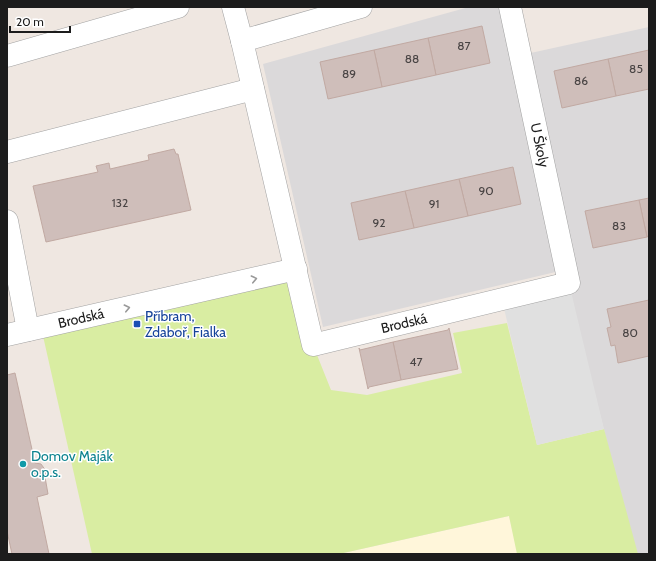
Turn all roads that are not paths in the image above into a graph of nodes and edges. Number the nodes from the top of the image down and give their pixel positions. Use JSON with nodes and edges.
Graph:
{"nodes":[{"id":1,"x":178,"y":7,"type":"edge"},
{"id":2,"x":233,"y":7,"type":"edge"},
{"id":3,"x":361,"y":7,"type":"edge"},
{"id":4,"x":510,"y":7,"type":"edge"},
{"id":5,"x":242,"y":41,"type":"junction"},
{"id":6,"x":7,"y":56,"type":"edge"},
{"id":7,"x":253,"y":89,"type":"junction"},
{"id":8,"x":7,"y":152,"type":"edge"},
{"id":9,"x":7,"y":221,"type":"edge"},
{"id":10,"x":296,"y":270,"type":"junction"},
{"id":11,"x":569,"y":283,"type":"joint"},
{"id":12,"x":13,"y":285,"type":"edge"},
{"id":13,"x":28,"y":330,"type":"junction"},
{"id":14,"x":7,"y":335,"type":"edge"}],
"edges":[{"from":1,"to":6,"type":"street"},
{"from":2,"to":5,"type":"street","name":"Brodská"},
{"from":3,"to":5,"type":"street"},
{"from":4,"to":11,"type":"street","name":"U Školy"},
{"from":5,"to":7,"type":"street","name":"Brodská"},
{"from":7,"to":8,"type":"street"},
{"from":7,"to":10,"type":"street","name":"Brodská"},
{"from":9,"to":12,"type":"street"},
{"from":10,"to":11,"type":"street","name":"Brodská"},
{"from":13,"to":10,"type":"street","name":"Brodská","one_way":true},
{"from":12,"to":13,"type":"street"},
{"from":13,"to":14,"type":"street","name":"Brodská"}]}
